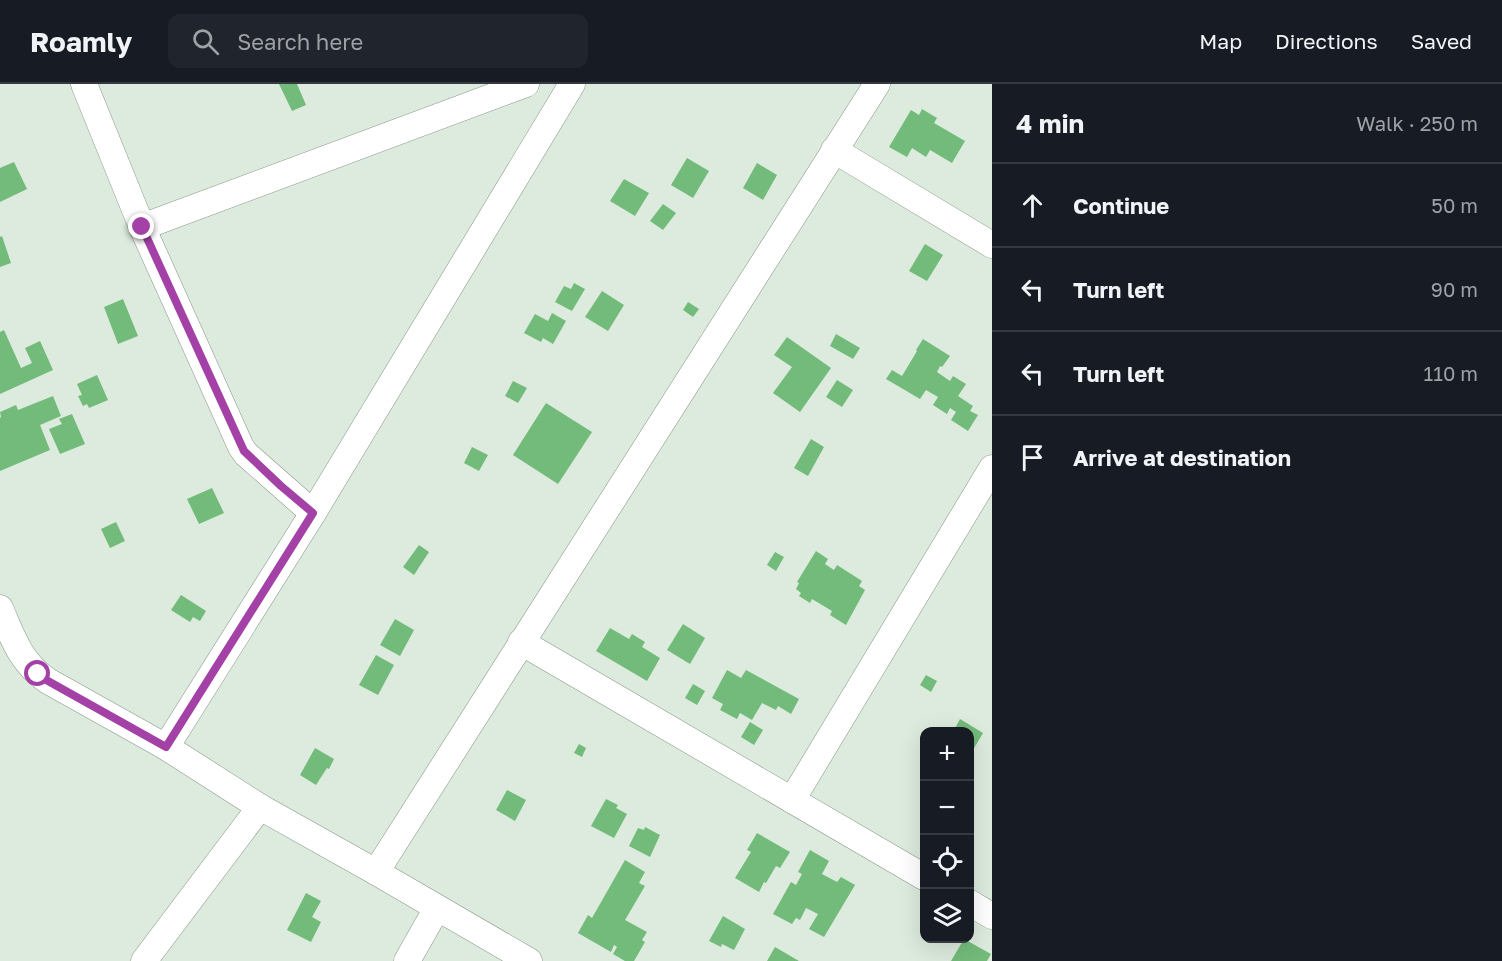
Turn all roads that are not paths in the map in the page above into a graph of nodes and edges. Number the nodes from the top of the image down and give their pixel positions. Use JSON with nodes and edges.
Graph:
{"nodes":[{"id":1,"x":84,"y":84,"type":"edge"},
{"id":2,"x":526,"y":84,"type":"edge"},
{"id":3,"x":572,"y":84,"type":"edge"},
{"id":4,"x":877,"y":84,"type":"edge"},
{"id":5,"x":834,"y":150,"type":"junction"},
{"id":6,"x":142,"y":227,"type":"junction"},
{"id":7,"x":992,"y":245,"type":"edge"},
{"id":8,"x":992,"y":468,"type":"edge"},
{"id":9,"x":313,"y":513,"type":"junction"},
{"id":10,"x":0,"y":608,"type":"edge"},
{"id":11,"x":521,"y":642,"type":"junction"},
{"id":12,"x":166,"y":747,"type":"junction"},
{"id":13,"x":792,"y":800,"type":"junction"},
{"id":14,"x":260,"y":807,"type":"junction"},
{"id":15,"x":376,"y":872,"type":"junction"},
{"id":16,"x":920,"y":875,"type":"edge"},
{"id":17,"x":974,"y":906,"type":"edge"},
{"id":18,"x":437,"y":908,"type":"junction"},
{"id":19,"x":992,"y":916,"type":"edge"},
{"id":20,"x":144,"y":961,"type":"edge"},
{"id":21,"x":407,"y":961,"type":"edge"},
{"id":22,"x":529,"y":961,"type":"edge"}],
"edges":[{"from":1,"to":6,"type":"street"},
{"from":2,"to":6,"type":"street"},
{"from":3,"to":9,"type":"street"},
{"from":4,"to":5,"type":"street"},
{"from":5,"to":7,"type":"street"},
{"from":5,"to":11,"type":"street"},
{"from":6,"to":9,"type":"street"},
{"from":8,"to":13,"type":"street"},
{"from":9,"to":12,"type":"street"},
{"from":10,"to":12,"type":"street"},
{"from":11,"to":13,"type":"street"},
{"from":11,"to":15,"type":"street"},
{"from":12,"to":14,"type":"street"},
{"from":13,"to":16,"type":"street"},
{"from":14,"to":15,"type":"street"},
{"from":14,"to":20,"type":"street"},
{"from":15,"to":18,"type":"street"},
{"from":17,"to":19,"type":"street"},
{"from":18,"to":21,"type":"street"},
{"from":18,"to":22,"type":"street"}]}
